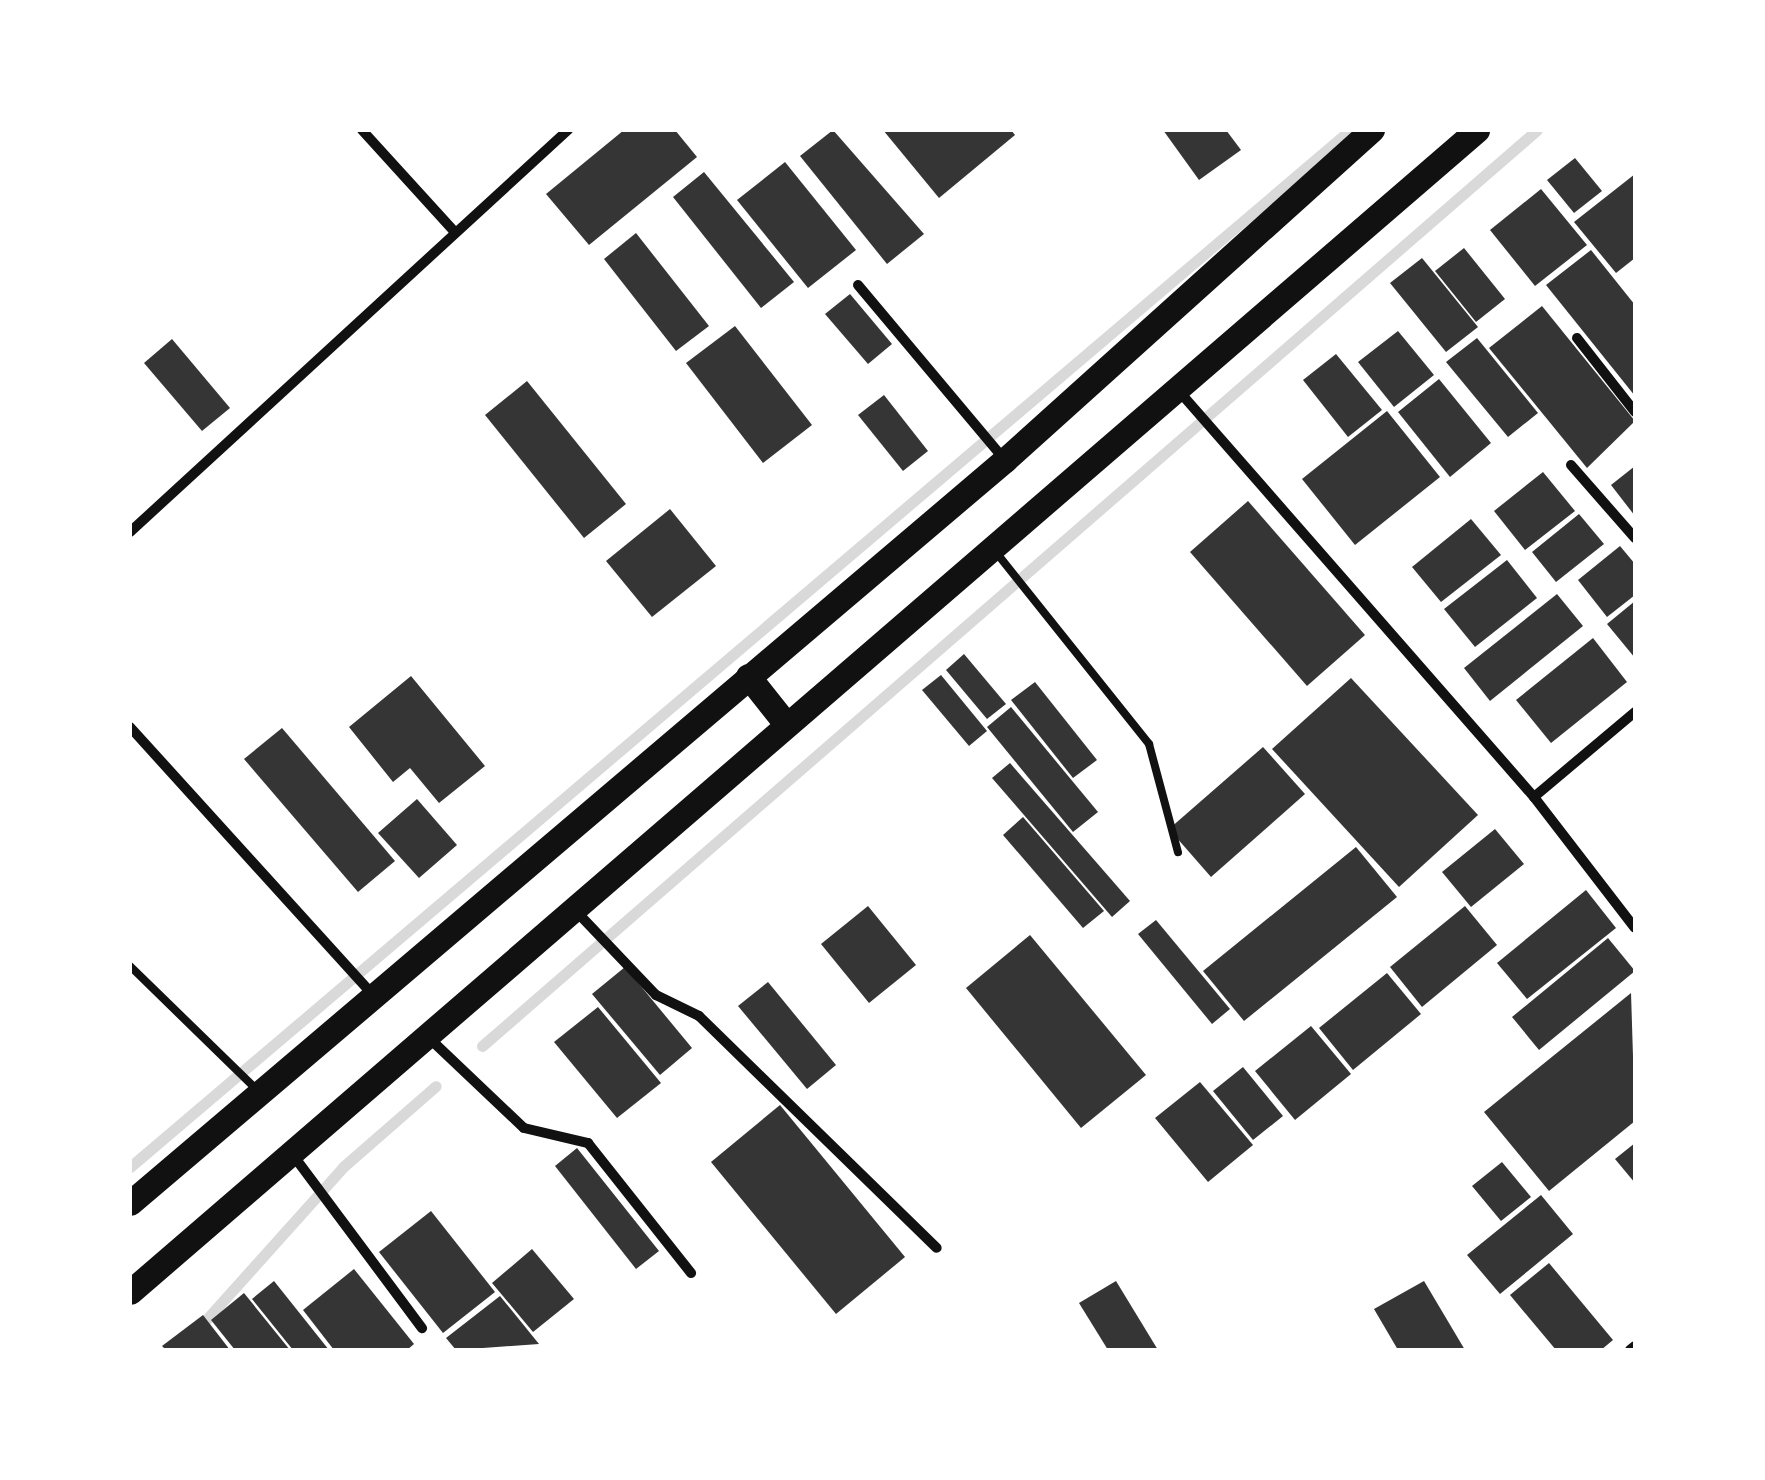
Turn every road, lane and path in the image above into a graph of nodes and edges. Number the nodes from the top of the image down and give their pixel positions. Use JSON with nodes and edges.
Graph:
{"nodes":[{"id":1,"x":362,"y":130,"type":"edge"},
{"id":2,"x":568,"y":130,"type":"edge"},
{"id":3,"x":1372,"y":130,"type":"edge"},
{"id":4,"x":1477,"y":130,"type":"edge"},
{"id":5,"x":454,"y":231,"type":"junction"},
{"id":6,"x":858,"y":285,"type":"dead end"},
{"id":7,"x":1576,"y":338,"type":"dead end"},
{"id":8,"x":1174,"y":386,"type":"junction"},
{"id":9,"x":1635,"y":412,"type":"edge"},
{"id":10,"x":1005,"y":460,"type":"junction"},
{"id":11,"x":1571,"y":465,"type":"dead end"},
{"id":12,"x":130,"y":532,"type":"edge"},
{"id":13,"x":1635,"y":538,"type":"edge"},
{"id":14,"x":992,"y":548,"type":"junction"},
{"id":15,"x":748,"y":676,"type":"junction"},
{"id":16,"x":1635,"y":712,"type":"edge"},
{"id":17,"x":786,"y":724,"type":"junction"},
{"id":18,"x":130,"y":726,"type":"edge"},
{"id":19,"x":1534,"y":797,"type":"junction"},
{"id":20,"x":1178,"y":852,"type":"dead end"},
{"id":21,"x":573,"y":908,"type":"junction"},
{"id":22,"x":1635,"y":928,"type":"edge"},
{"id":23,"x":130,"y":966,"type":"edge"},
{"id":24,"x":372,"y":994,"type":"junction"},
{"id":25,"x":428,"y":1037,"type":"junction"},
{"id":26,"x":258,"y":1091,"type":"junction"},
{"id":27,"x":293,"y":1154,"type":"junction"},
{"id":28,"x":130,"y":1203,"type":"edge"},
{"id":29,"x":937,"y":1248,"type":"dead end"},
{"id":30,"x":690,"y":1273,"type":"dead end"},
{"id":31,"x":130,"y":1292,"type":"edge"},
{"id":32,"x":422,"y":1328,"type":"dead end"}],
"edges":[{"from":1,"to":5,"type":"street"},
{"from":2,"to":5,"type":"street"},
{"from":3,"to":10,"type":"main road"},
{"from":4,"to":8,"type":"main road"},
{"from":5,"to":12,"type":"street"},
{"from":6,"to":10,"type":"street"},
{"from":7,"to":9,"type":"street"},
{"from":8,"to":14,"type":"main road"},
{"from":8,"to":19,"type":"street"},
{"from":10,"to":15,"type":"main road"},
{"from":11,"to":13,"type":"street"},
{"from":14,"to":17,"type":"main road"},
{"from":14,"to":20,"type":"lane"},
{"from":15,"to":17,"type":"main road"},
{"from":15,"to":24,"type":"main road"},
{"from":16,"to":19,"type":"street"},
{"from":17,"to":21,"type":"main road"},
{"from":18,"to":24,"type":"street"},
{"from":19,"to":22,"type":"street"},
{"from":21,"to":25,"type":"main road"},
{"from":21,"to":29,"type":"street"},
{"from":23,"to":26,"type":"lane"},
{"from":24,"to":26,"type":"main road"},
{"from":25,"to":27,"type":"main road"},
{"from":25,"to":30,"type":"street"},
{"from":26,"to":28,"type":"main road"},
{"from":27,"to":31,"type":"main road"},
{"from":27,"to":32,"type":"street"}]}
